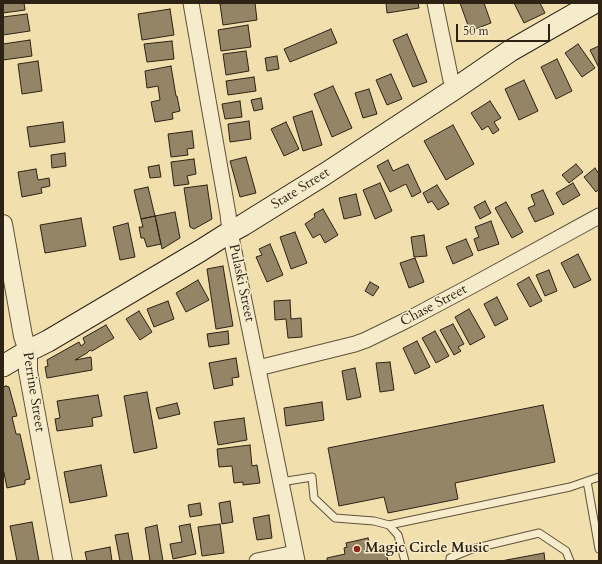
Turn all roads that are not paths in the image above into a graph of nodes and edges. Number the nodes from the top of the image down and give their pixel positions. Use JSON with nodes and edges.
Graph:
{"nodes":[{"id":1,"x":191,"y":3,"type":"edge"},
{"id":2,"x":435,"y":3,"type":"edge"},
{"id":3,"x":594,"y":3,"type":"edge"},
{"id":4,"x":453,"y":90,"type":"junction"},
{"id":5,"x":599,"y":216,"type":"edge"},
{"id":6,"x":3,"y":224,"type":"edge"},
{"id":7,"x":230,"y":232,"type":"junction"},
{"id":8,"x":28,"y":351,"type":"junction"},
{"id":9,"x":3,"y":366,"type":"edge"},
{"id":10,"x":258,"y":368,"type":"junction"},
{"id":11,"x":599,"y":477,"type":"edge"},
{"id":12,"x":588,"y":481,"type":"junction"},
{"id":13,"x":281,"y":482,"type":"junction"},
{"id":14,"x":389,"y":525,"type":"junction"},
{"id":15,"x":599,"y":549,"type":"edge"},
{"id":16,"x":296,"y":557,"type":"edge"},
{"id":17,"x":63,"y":561,"type":"edge"},
{"id":18,"x":257,"y":561,"type":"edge"},
{"id":19,"x":405,"y":561,"type":"edge"},
{"id":20,"x":450,"y":561,"type":"edge"},
{"id":21,"x":570,"y":561,"type":"edge"}],
"edges":[{"from":1,"to":7,"type":"street","name":"Pulaski Street"},
{"from":2,"to":4,"type":"street"},
{"from":3,"to":4,"type":"main road","name":"State Street"},
{"from":4,"to":7,"type":"main road","name":"State Street"},
{"from":5,"to":10,"type":"street","name":"Chase Street"},
{"from":6,"to":8,"type":"street","name":"Perrine Street"},
{"from":7,"to":8,"type":"main road","name":"State Street"},
{"from":7,"to":10,"type":"street","name":"Pulaski Street"},
{"from":8,"to":9,"type":"main road","name":"State Street"},
{"from":8,"to":17,"type":"street","name":"Perrine Street"},
{"from":10,"to":13,"type":"street","name":"Pulaski Street"},
{"from":11,"to":12,"type":"lane"},
{"from":12,"to":14,"type":"lane"},
{"from":12,"to":15,"type":"lane"},
{"from":13,"to":14,"type":"lane"},
{"from":13,"to":16,"type":"street","name":"Pulaski Street"},
{"from":14,"to":19,"type":"lane"},
{"from":16,"to":18,"type":"street"},
{"from":20,"to":21,"type":"lane"}]}
